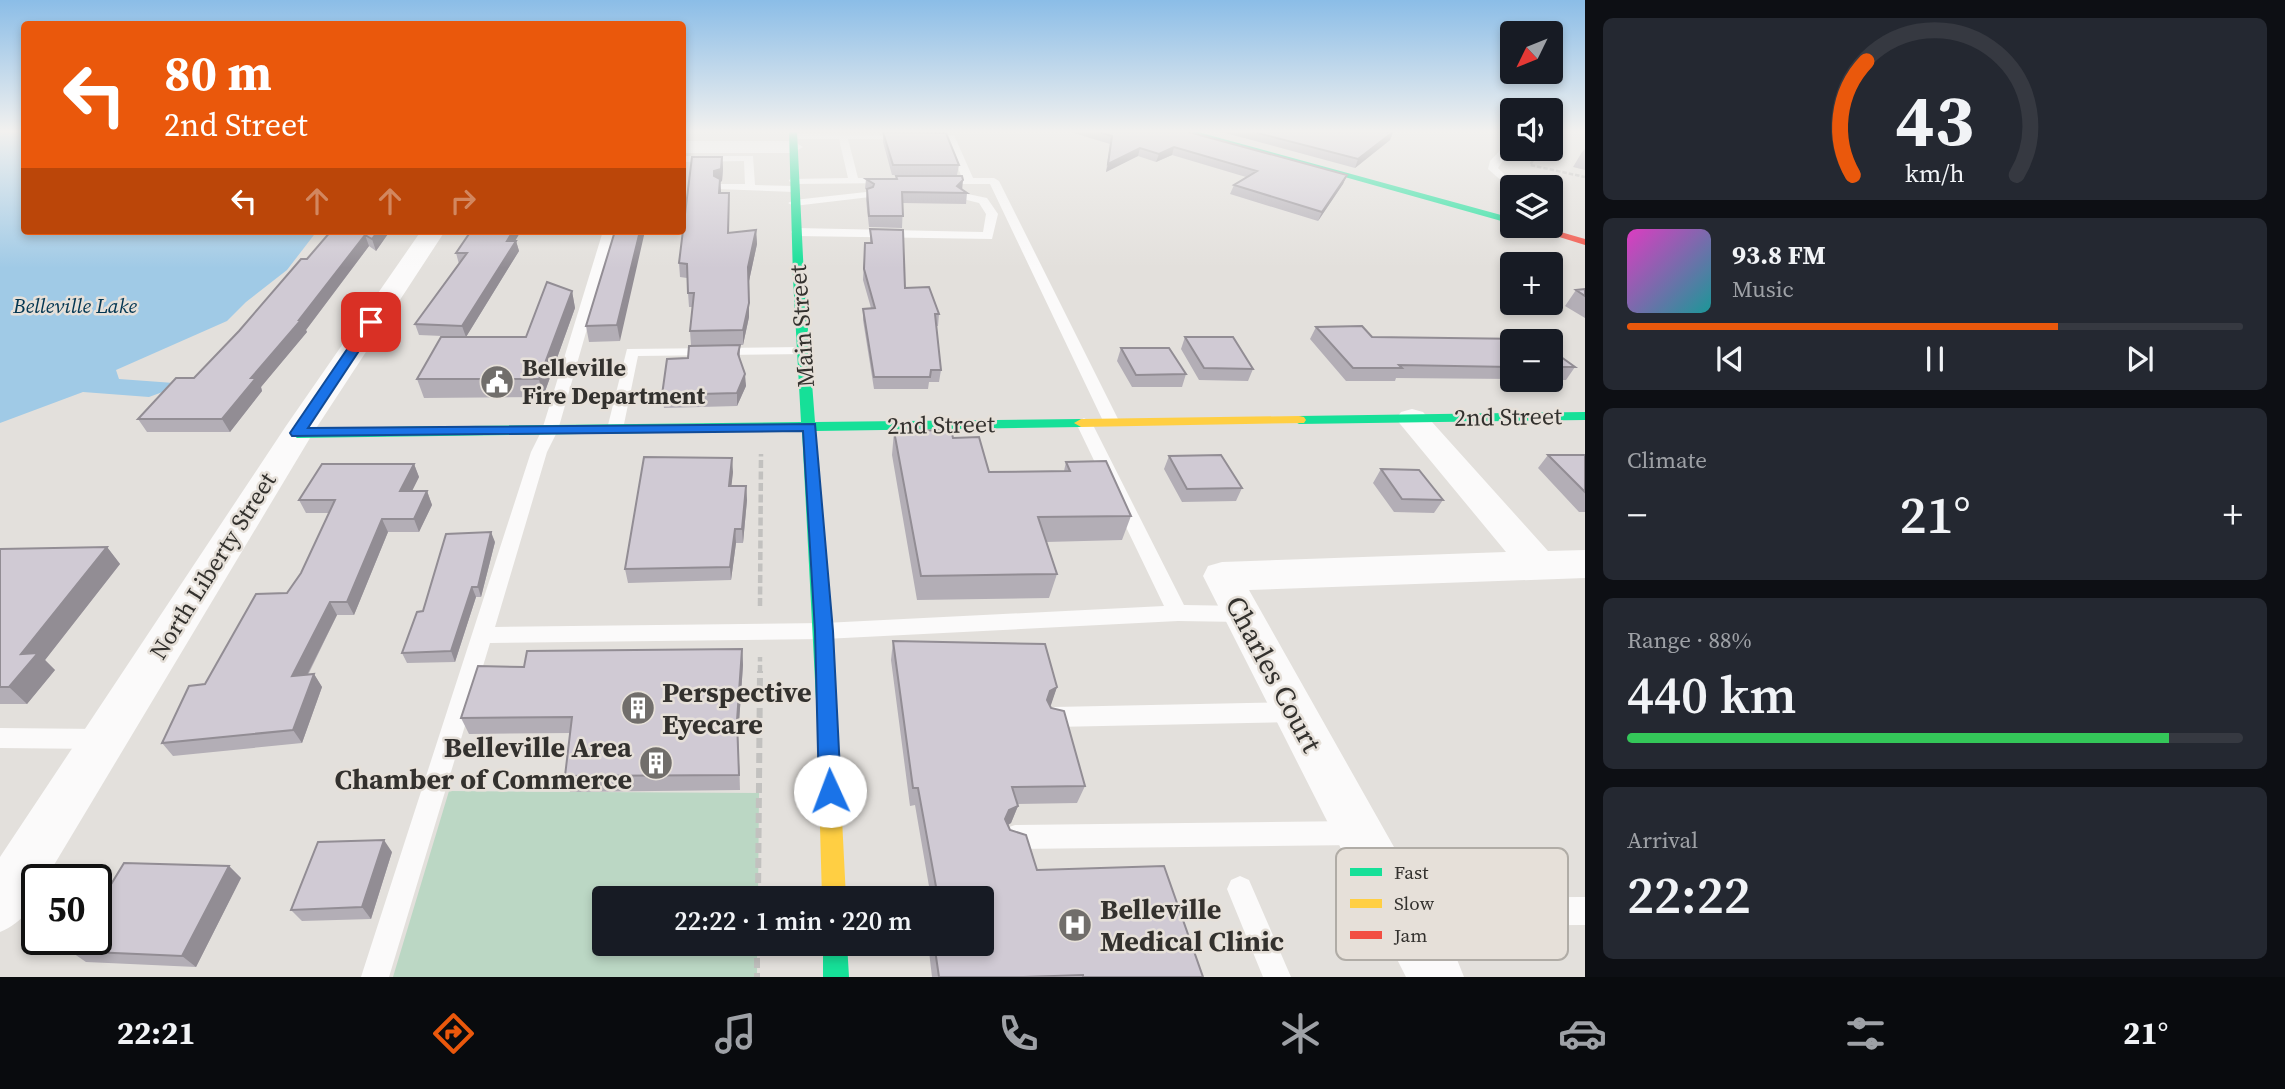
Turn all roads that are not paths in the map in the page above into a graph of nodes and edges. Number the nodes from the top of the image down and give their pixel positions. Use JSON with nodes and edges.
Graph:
{"nodes":[{"id":1,"x":750,"y":177,"type":"edge"},
{"id":2,"x":794,"y":177,"type":"edge"},
{"id":3,"x":852,"y":177,"type":"edge"},
{"id":4,"x":967,"y":177,"type":"edge"},
{"id":5,"x":1351,"y":177,"type":"edge"},
{"id":6,"x":853,"y":181,"type":"junction"},
{"id":7,"x":905,"y":181,"type":"edge"},
{"id":8,"x":930,"y":181,"type":"edge"},
{"id":9,"x":969,"y":181,"type":"junction"},
{"id":10,"x":721,"y":187,"type":"edge"},
{"id":11,"x":750,"y":188,"type":"junction"},
{"id":12,"x":794,"y":191,"type":"junction"},
{"id":13,"x":866,"y":195,"type":"edge"},
{"id":14,"x":963,"y":196,"type":"edge"},
{"id":15,"x":1500,"y":218,"type":"edge"},
{"id":16,"x":1016,"y":226,"type":"junction"},
{"id":17,"x":797,"y":232,"type":"junction"},
{"id":18,"x":430,"y":235,"type":"edge"},
{"id":19,"x":608,"y":235,"type":"edge"},
{"id":20,"x":988,"y":236,"type":"junction"},
{"id":21,"x":1563,"y":236,"type":"edge"},
{"id":22,"x":1585,"y":242,"type":"edge"},
{"id":23,"x":804,"y":351,"type":"junction"},
{"id":24,"x":1585,"y":416,"type":"edge"},
{"id":25,"x":1412,"y":419,"type":"junction"},
{"id":26,"x":1084,"y":423,"type":"junction"},
{"id":27,"x":1112,"y":423,"type":"junction"},
{"id":28,"x":810,"y":427,"type":"junction"},
{"id":29,"x":615,"y":429,"type":"junction"},
{"id":30,"x":550,"y":430,"type":"junction"},
{"id":31,"x":298,"y":433,"type":"junction"},
{"id":32,"x":1585,"y":564,"type":"edge"},
{"id":33,"x":1538,"y":565,"type":"junction"},
{"id":34,"x":1178,"y":613,"type":"junction"},
{"id":35,"x":1242,"y":614,"type":"junction"},
{"id":36,"x":824,"y":631,"type":"junction"},
{"id":37,"x":482,"y":635,"type":"junction"},
{"id":38,"x":1294,"y":712,"type":"junction"},
{"id":39,"x":1054,"y":717,"type":"edge"},
{"id":40,"x":0,"y":738,"type":"edge"},
{"id":41,"x":104,"y":739,"type":"junction"},
{"id":42,"x":1359,"y":833,"type":"junction"},
{"id":43,"x":1015,"y":837,"type":"edge"},
{"id":44,"x":1367,"y":848,"type":"edge"},
{"id":45,"x":834,"y":886,"type":"edge"},
{"id":46,"x":1240,"y":889,"type":"dead end"},
{"id":47,"x":0,"y":905,"type":"edge"},
{"id":48,"x":835,"y":956,"type":"edge"},
{"id":49,"x":1427,"y":960,"type":"edge"},
{"id":50,"x":375,"y":977,"type":"edge"},
{"id":51,"x":836,"y":977,"type":"edge"},
{"id":52,"x":1277,"y":977,"type":"edge"},
{"id":53,"x":1436,"y":977,"type":"edge"}],
"edges":[{"from":1,"to":11,"type":"lane"},
{"from":2,"to":12,"type":"main road","name":"Main Street"},
{"from":3,"to":6,"type":"lane"},
{"from":4,"to":9,"type":"lane"},
{"from":5,"to":15,"type":"main road"},
{"from":6,"to":7,"type":"lane"},
{"from":6,"to":12,"type":"lane"},
{"from":8,"to":9,"type":"lane"},
{"from":9,"to":16,"type":"lane"},
{"from":10,"to":11,"type":"lane"},
{"from":11,"to":12,"type":"lane"},
{"from":12,"to":13,"type":"lane"},
{"from":12,"to":17,"type":"main road","name":"Main Street"},
{"from":14,"to":20,"type":"lane"},
{"from":16,"to":20,"type":"lane"},
{"from":16,"to":27,"type":"lane"},
{"from":17,"to":20,"type":"lane"},
{"from":17,"to":23,"type":"main road","name":"Main Street"},
{"from":18,"to":31,"type":"street","name":"North Liberty Street"},
{"from":19,"to":30,"type":"lane"},
{"from":21,"to":22,"type":"main road"},
{"from":23,"to":28,"type":"main road","name":"Main Street"},
{"from":23,"to":29,"type":"lane"},
{"from":24,"to":25,"type":"main road","name":"2nd Street"},
{"from":25,"to":27,"type":"main road","name":"2nd Street"},
{"from":25,"to":33,"type":"street"},
{"from":26,"to":27,"type":"main road","name":"2nd Street"},
{"from":26,"to":28,"type":"main road","name":"2nd Street"},
{"from":26,"to":34,"type":"lane"},
{"from":28,"to":29,"type":"main road","name":"2nd Street"},
{"from":28,"to":36,"type":"main road","name":"Main Street"},
{"from":29,"to":30,"type":"main road","name":"2nd Street"},
{"from":30,"to":31,"type":"main road","name":"2nd Street"},
{"from":30,"to":37,"type":"lane"},
{"from":31,"to":41,"type":"street","name":"North Liberty Street"},
{"from":32,"to":33,"type":"street","name":"Charles Court"},
{"from":33,"to":35,"type":"street","name":"Charles Court"},
{"from":34,"to":35,"type":"lane"},
{"from":34,"to":36,"type":"lane"},
{"from":35,"to":38,"type":"street","name":"Charles Court"},
{"from":36,"to":37,"type":"lane"},
{"from":36,"to":45,"type":"main road","name":"Main Street"},
{"from":37,"to":50,"type":"lane"},
{"from":38,"to":39,"type":"lane"},
{"from":38,"to":42,"type":"street","name":"Charles Court"},
{"from":40,"to":41,"type":"lane"},
{"from":41,"to":47,"type":"street","name":"North Liberty Street"},
{"from":42,"to":43,"type":"lane"},
{"from":42,"to":44,"type":"street","name":"Charles Court"},
{"from":46,"to":52,"type":"lane"},
{"from":48,"to":51,"type":"main road"},
{"from":49,"to":53,"type":"street","name":"Charles Court"}]}
